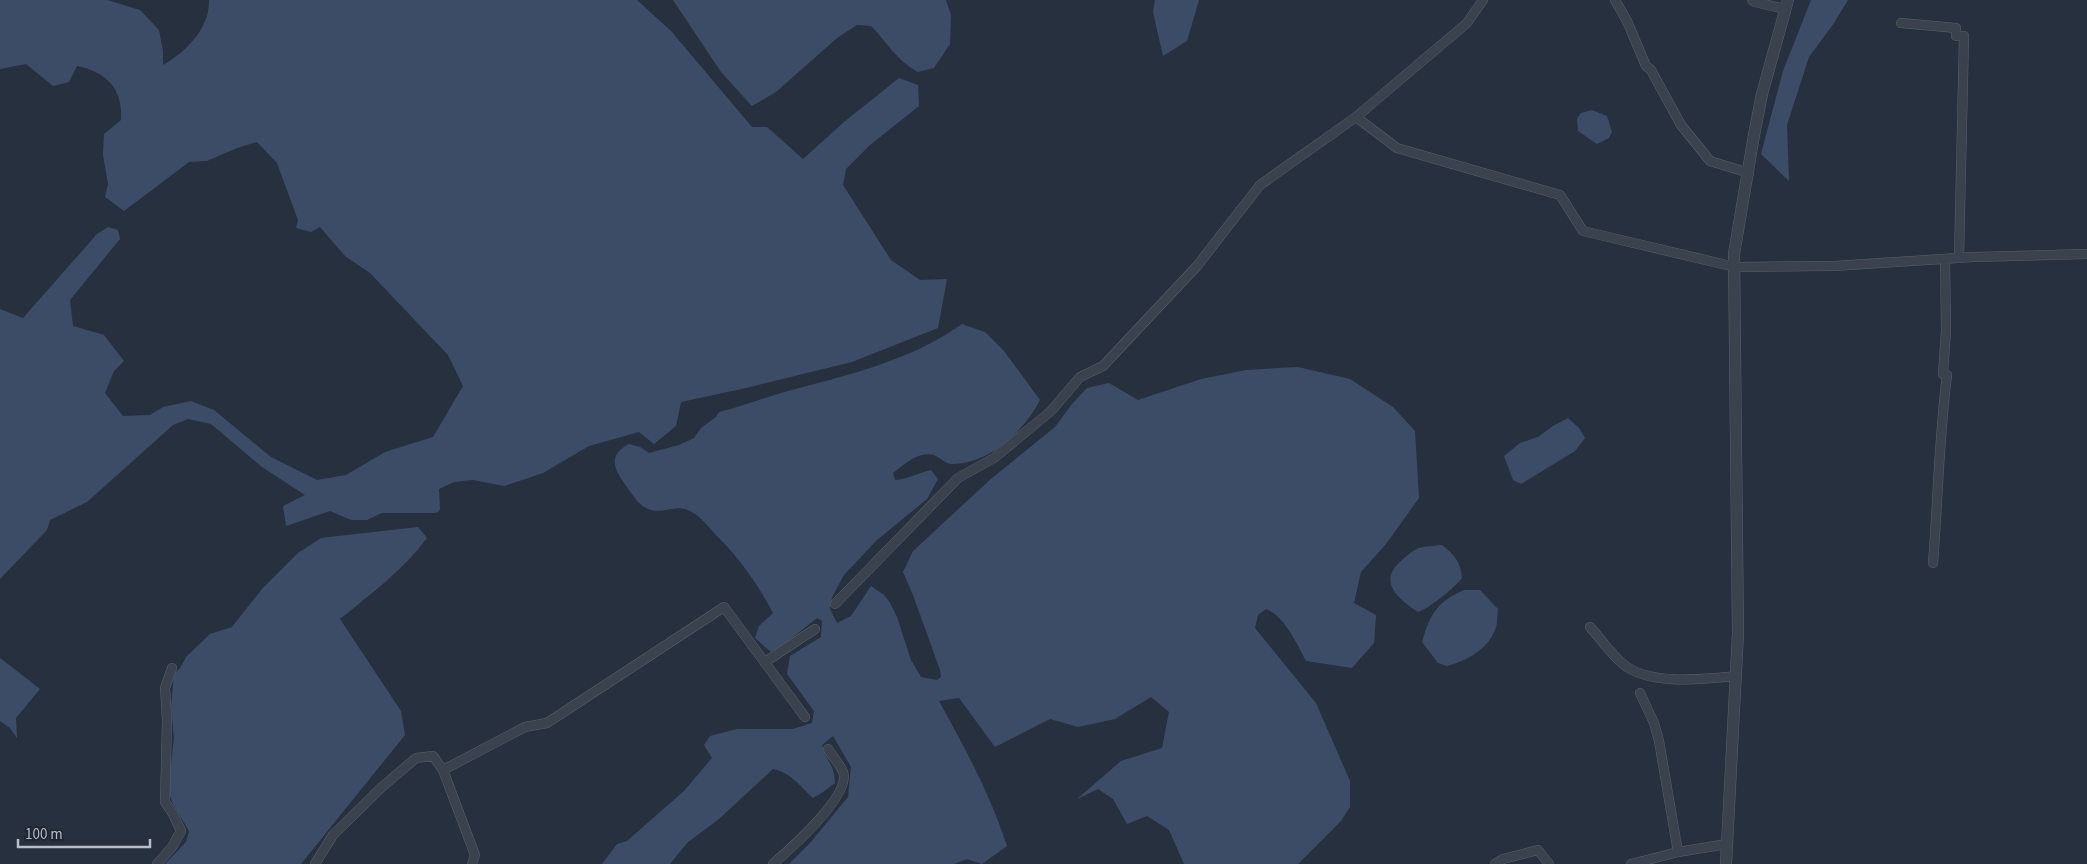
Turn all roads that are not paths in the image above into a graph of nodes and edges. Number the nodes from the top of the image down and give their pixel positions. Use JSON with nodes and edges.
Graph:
{"nodes":[{"id":1,"x":1484,"y":0,"type":"edge"},
{"id":2,"x":1615,"y":0,"type":"edge"},
{"id":3,"x":1752,"y":0,"type":"edge"},
{"id":4,"x":1787,"y":4,"type":"edge"},
{"id":5,"x":1901,"y":23,"type":"dead end"},
{"id":6,"x":1356,"y":117,"type":"junction"},
{"id":7,"x":1749,"y":173,"type":"junction"},
{"id":8,"x":2087,"y":254,"type":"edge"},
{"id":9,"x":1959,"y":258,"type":"junction"},
{"id":10,"x":1944,"y":259,"type":"junction"},
{"id":11,"x":1735,"y":267,"type":"junction"},
{"id":12,"x":1933,"y":563,"type":"dead end"},
{"id":13,"x":835,"y":604,"type":"dead end"},
{"id":14,"x":1590,"y":627,"type":"dead end"},
{"id":15,"x":815,"y":629,"type":"dead end"},
{"id":16,"x":765,"y":662,"type":"junction"},
{"id":17,"x":172,"y":668,"type":"dead end"},
{"id":18,"x":1736,"y":676,"type":"junction"},
{"id":19,"x":1640,"y":694,"type":"dead end"},
{"id":20,"x":805,"y":717,"type":"dead end"},
{"id":21,"x":828,"y":749,"type":"dead end"},
{"id":22,"x":443,"y":770,"type":"junction"},
{"id":23,"x":1727,"y":844,"type":"junction"},
{"id":24,"x":1678,"y":852,"type":"junction"},
{"id":25,"x":157,"y":864,"type":"edge"},
{"id":26,"x":315,"y":864,"type":"edge"},
{"id":27,"x":472,"y":864,"type":"edge"},
{"id":28,"x":773,"y":864,"type":"edge"},
{"id":29,"x":1495,"y":864,"type":"edge"},
{"id":30,"x":1549,"y":864,"type":"edge"},
{"id":31,"x":1631,"y":864,"type":"edge"},
{"id":32,"x":1726,"y":864,"type":"edge"}],
"edges":[{"from":1,"to":6,"type":"street"},
{"from":2,"to":7,"type":"street"},
{"from":3,"to":4,"type":"street"},
{"from":4,"to":7,"type":"street"},
{"from":5,"to":9,"type":"street"},
{"from":6,"to":11,"type":"street"},
{"from":6,"to":13,"type":"street"},
{"from":7,"to":11,"type":"street"},
{"from":8,"to":9,"type":"street"},
{"from":9,"to":10,"type":"street"},
{"from":10,"to":11,"type":"street"},
{"from":10,"to":12,"type":"street"},
{"from":11,"to":18,"type":"street"},
{"from":14,"to":18,"type":"street"},
{"from":15,"to":16,"type":"street"},
{"from":16,"to":20,"type":"street"},
{"from":16,"to":22,"type":"street"},
{"from":17,"to":25,"type":"street"},
{"from":18,"to":23,"type":"street"},
{"from":19,"to":24,"type":"street"},
{"from":21,"to":28,"type":"street"},
{"from":22,"to":26,"type":"street"},
{"from":22,"to":27,"type":"street"},
{"from":23,"to":24,"type":"street"},
{"from":23,"to":32,"type":"street"},
{"from":24,"to":31,"type":"street"},
{"from":29,"to":30,"type":"street"}]}
